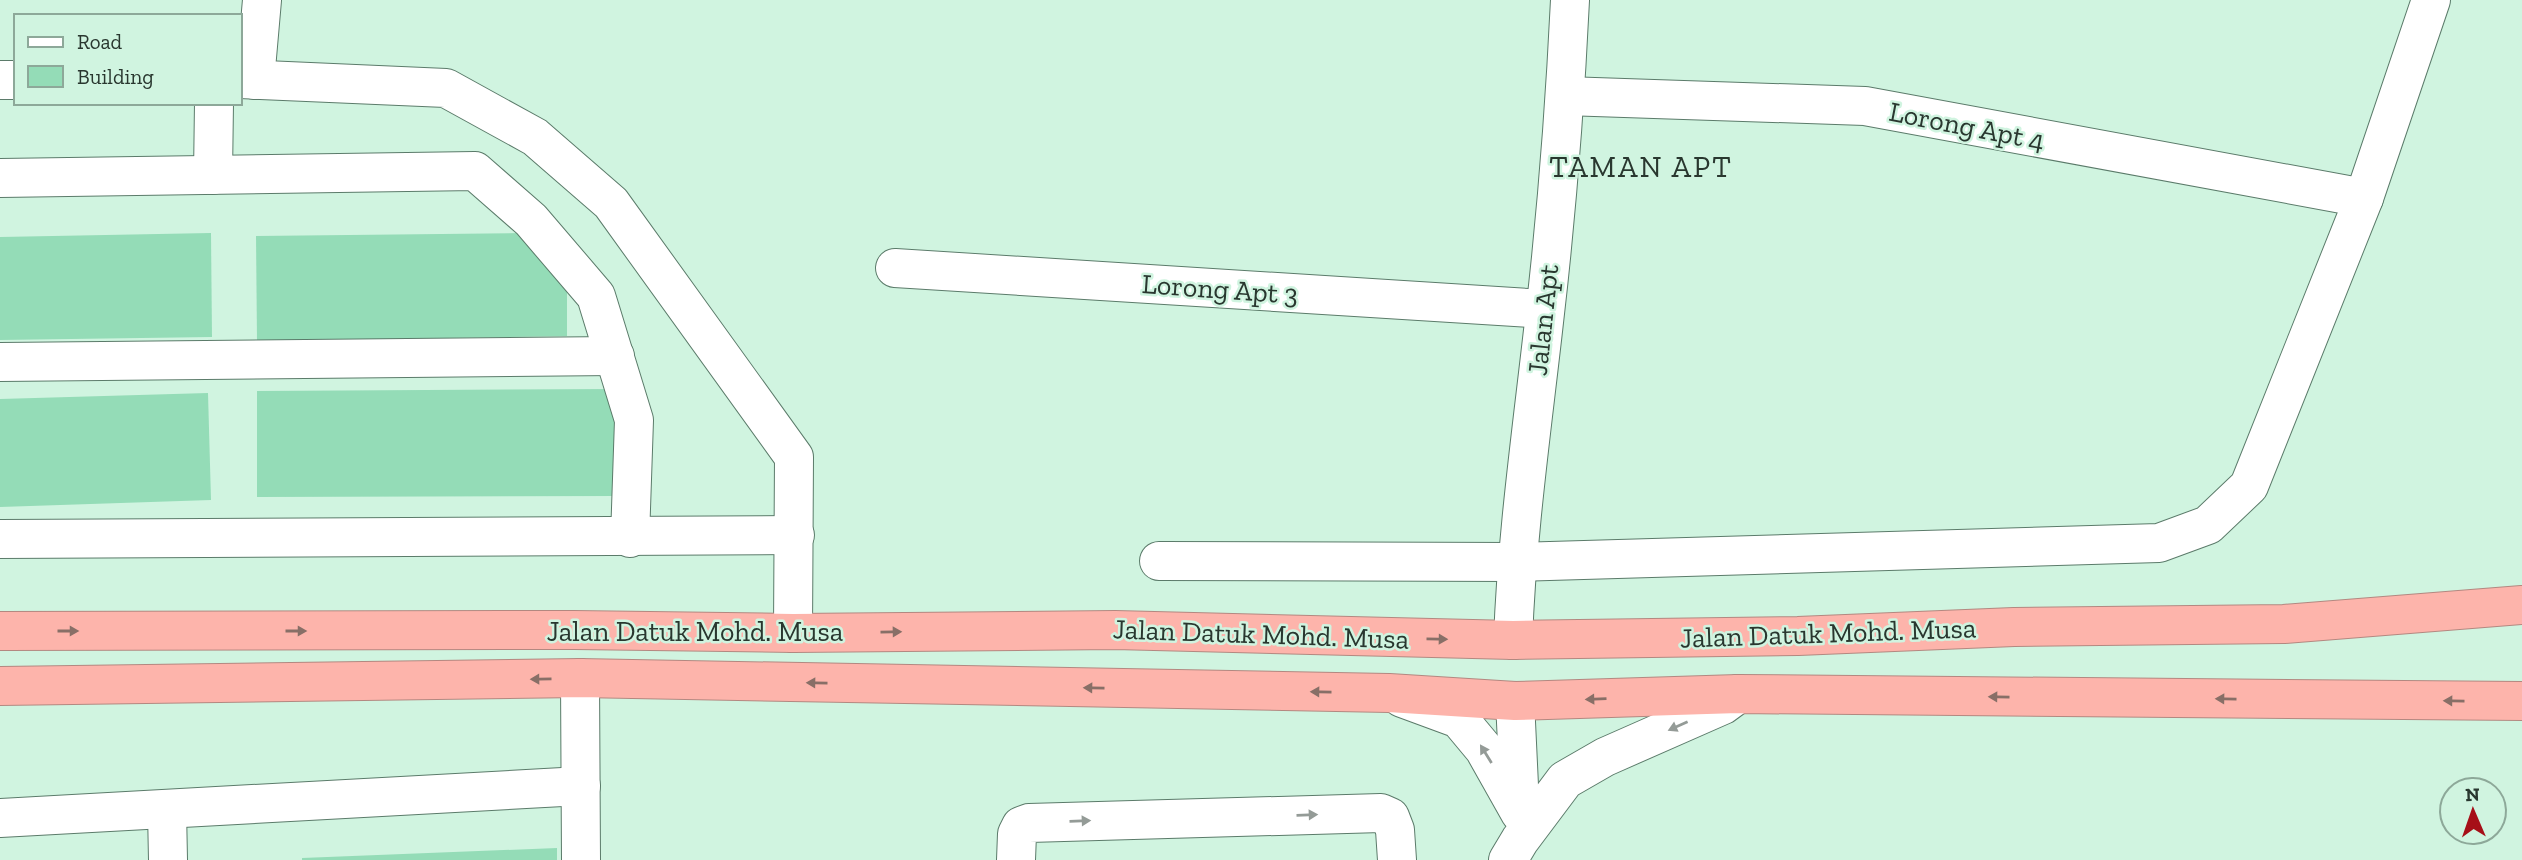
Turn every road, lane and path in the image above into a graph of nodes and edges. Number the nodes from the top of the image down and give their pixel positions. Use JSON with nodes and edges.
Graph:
{"nodes":[{"id":1,"x":262,"y":0,"type":"edge"},
{"id":2,"x":1570,"y":0,"type":"edge"},
{"id":3,"x":2431,"y":0,"type":"edge"},
{"id":4,"x":247,"y":79,"type":"edge"},
{"id":5,"x":1565,"y":96,"type":"junction"},
{"id":6,"x":214,"y":105,"type":"edge"},
{"id":7,"x":213,"y":175,"type":"junction"},
{"id":8,"x":0,"y":178,"type":"edge"},
{"id":9,"x":2364,"y":198,"type":"junction"},
{"id":10,"x":895,"y":268,"type":"dead end"},
{"id":11,"x":1545,"y":310,"type":"junction"},
{"id":12,"x":615,"y":356,"type":"junction"},
{"id":13,"x":0,"y":362,"type":"edge"},
{"id":14,"x":794,"y":536,"type":"junction"},
{"id":15,"x":630,"y":538,"type":"junction"},
{"id":16,"x":0,"y":539,"type":"edge"},
{"id":17,"x":1159,"y":561,"type":"dead end"},
{"id":18,"x":1516,"y":562,"type":"junction"},
{"id":19,"x":2522,"y":605,"type":"edge"},
{"id":20,"x":0,"y":631,"type":"edge"},
{"id":21,"x":793,"y":633,"type":"junction"},
{"id":22,"x":1513,"y":640,"type":"junction"},
{"id":23,"x":580,"y":678,"type":"junction"},
{"id":24,"x":0,"y":686,"type":"edge"},
{"id":25,"x":1389,"y":693,"type":"junction"},
{"id":26,"x":1738,"y":694,"type":"junction"},
{"id":27,"x":1516,"y":701,"type":"junction"},
{"id":28,"x":2522,"y":701,"type":"edge"},
{"id":29,"x":581,"y":786,"type":"junction"},
{"id":30,"x":167,"y":810,"type":"junction"},
{"id":31,"x":0,"y":818,"type":"edge"},
{"id":32,"x":1521,"y":843,"type":"edge"},
{"id":33,"x":168,"y":860,"type":"edge"},
{"id":34,"x":581,"y":860,"type":"edge"},
{"id":35,"x":1016,"y":860,"type":"edge"},
{"id":36,"x":1397,"y":860,"type":"edge"}],
"edges":[{"from":1,"to":4,"type":"street"},
{"from":2,"to":5,"type":"street","name":"Jalan Apt"},
{"from":3,"to":9,"type":"street"},
{"from":4,"to":14,"type":"street"},
{"from":5,"to":9,"type":"street","name":"Lorong Apt 4"},
{"from":5,"to":11,"type":"street","name":"Jalan Apt"},
{"from":6,"to":7,"type":"street"},
{"from":7,"to":8,"type":"street"},
{"from":7,"to":12,"type":"street"},
{"from":9,"to":18,"type":"street"},
{"from":10,"to":11,"type":"street","name":"Lorong Apt 3"},
{"from":11,"to":18,"type":"street","name":"Jalan Apt"},
{"from":12,"to":13,"type":"street"},
{"from":12,"to":15,"type":"street"},
{"from":14,"to":15,"type":"street"},
{"from":14,"to":21,"type":"street"},
{"from":15,"to":16,"type":"street"},
{"from":17,"to":18,"type":"street"},
{"from":18,"to":22,"type":"street","name":"Jalan Apt"},
{"from":19,"to":22,"type":"highway","name":"Jalan Datuk Mohd. Musa"},
{"from":20,"to":21,"type":"highway","name":"Jalan Datuk Mohd. Musa","one_way":true},
{"from":21,"to":22,"type":"highway","name":"Jalan Datuk Mohd. Musa","one_way":true},
{"from":23,"to":24,"type":"highway","name":"Jalan Datuk Mohd. Musa","one_way":true},
{"from":25,"to":23,"type":"highway","name":"Jalan Datuk Mohd. Musa","one_way":true},
{"from":23,"to":29,"type":"street"},
{"from":25,"to":27,"type":"highway","name":"Jalan Datuk Mohd. Musa"},
{"from":32,"to":25,"type":"street","one_way":true},
{"from":26,"to":27,"type":"highway","name":"Jalan Datuk Mohd. Musa","one_way":true},
{"from":28,"to":26,"type":"highway","name":"Jalan Datuk Mohd. Musa","one_way":true},
{"from":26,"to":32,"type":"street","one_way":true},
{"from":27,"to":32,"type":"street"},
{"from":29,"to":30,"type":"street"},
{"from":29,"to":34,"type":"street"},
{"from":30,"to":31,"type":"street"},
{"from":30,"to":33,"type":"street"},
{"from":35,"to":36,"type":"street","one_way":true}]}
